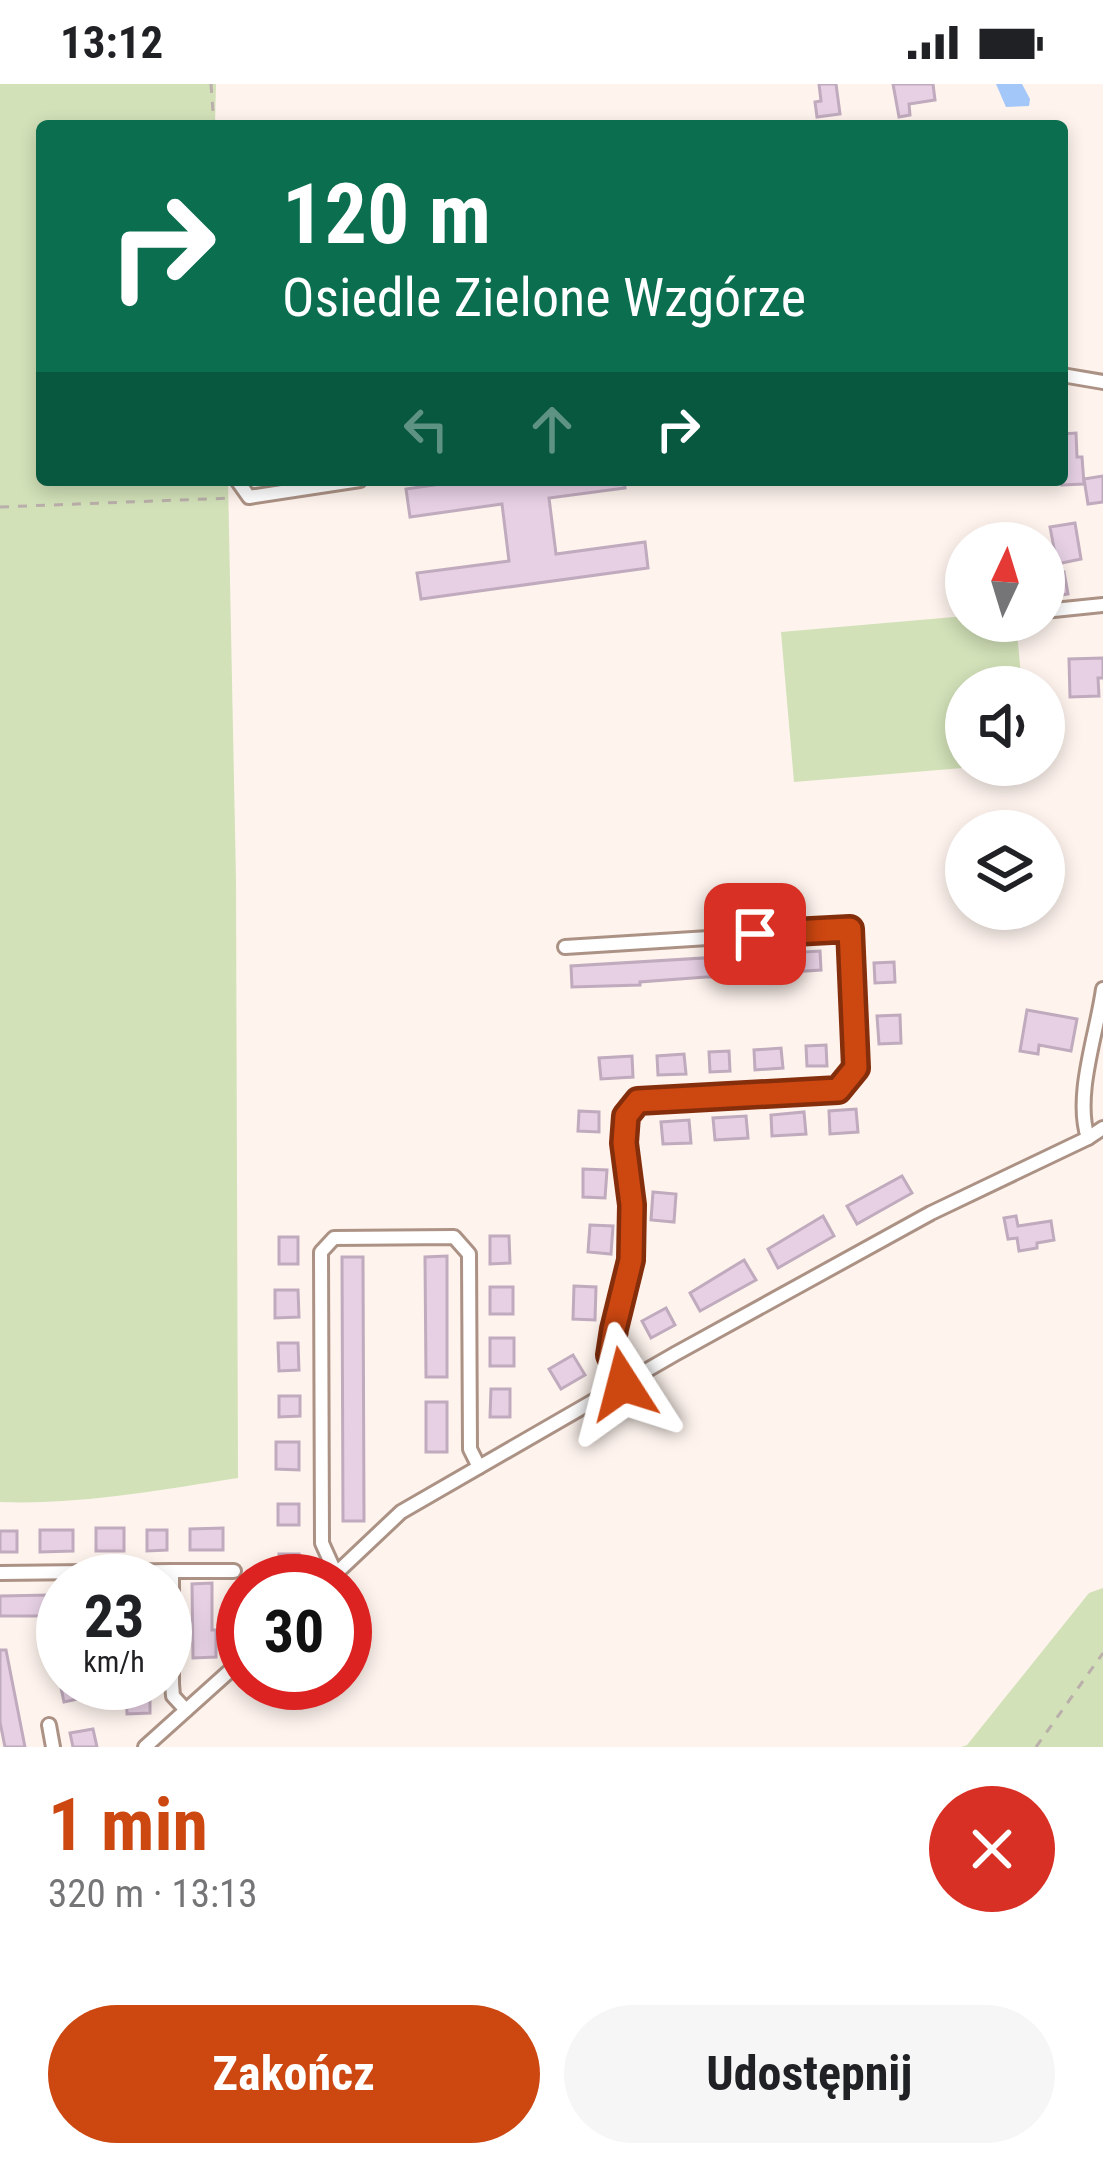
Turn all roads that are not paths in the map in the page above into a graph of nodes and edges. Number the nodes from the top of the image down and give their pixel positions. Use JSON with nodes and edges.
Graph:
{"nodes":[{"id":1,"x":1068,"y":376,"type":"edge"},
{"id":2,"x":1103,"y":382,"type":"edge"},
{"id":3,"x":241,"y":486,"type":"edge"},
{"id":4,"x":321,"y":486,"type":"edge"},
{"id":5,"x":1103,"y":605,"type":"edge"},
{"id":6,"x":1065,"y":609,"type":"edge"},
{"id":7,"x":565,"y":946,"type":"dead end"},
{"id":8,"x":1103,"y":988,"type":"edge"},
{"id":9,"x":1103,"y":1128,"type":"edge"},
{"id":10,"x":1088,"y":1138,"type":"junction"},
{"id":11,"x":623,"y":1384,"type":"junction"},
{"id":12,"x":479,"y":1467,"type":"junction"},
{"id":13,"x":325,"y":1554,"type":"edge"},
{"id":14,"x":357,"y":1554,"type":"edge"},
{"id":15,"x":0,"y":1573,"type":"edge"},
{"id":16,"x":36,"y":1573,"type":"edge"},
{"id":17,"x":216,"y":1683,"type":"edge"},
{"id":18,"x":192,"y":1705,"type":"edge"},
{"id":19,"x":186,"y":1710,"type":"edge"},
{"id":20,"x":49,"y":1725,"type":"dead end"},
{"id":21,"x":53,"y":1747,"type":"edge"},
{"id":22,"x":145,"y":1747,"type":"edge"}],
"edges":[{"from":1,"to":2,"type":"street"},
{"from":3,"to":4,"type":"street"},
{"from":5,"to":6,"type":"street"},
{"from":7,"to":11,"type":"street"},
{"from":8,"to":10,"type":"street"},
{"from":9,"to":10,"type":"street"},
{"from":10,"to":11,"type":"street"},
{"from":11,"to":12,"type":"street"},
{"from":12,"to":13,"type":"street"},
{"from":12,"to":14,"type":"street"},
{"from":15,"to":16,"type":"street"},
{"from":17,"to":18,"type":"street"},
{"from":19,"to":22,"type":"street"},
{"from":20,"to":21,"type":"street"}]}
